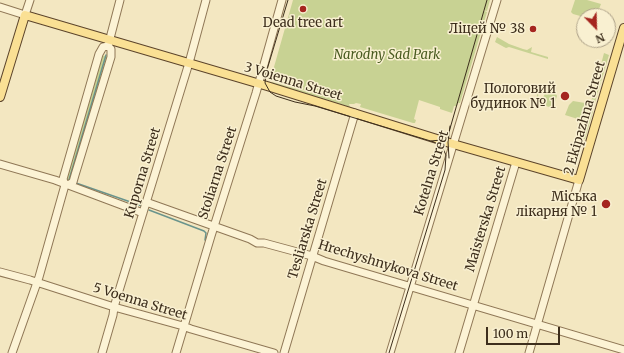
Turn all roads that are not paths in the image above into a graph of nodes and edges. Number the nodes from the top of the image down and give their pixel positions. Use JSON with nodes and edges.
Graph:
{"nodes":[{"id":1,"x":30,"y":0,"type":"edge"},
{"id":2,"x":120,"y":0,"type":"edge"},
{"id":3,"x":206,"y":0,"type":"edge"},
{"id":4,"x":282,"y":0,"type":"edge"},
{"id":5,"x":497,"y":0,"type":"edge"},
{"id":6,"x":0,"y":7,"type":"edge"},
{"id":7,"x":26,"y":15,"type":"junction"},
{"id":8,"x":624,"y":28,"type":"edge"},
{"id":9,"x":109,"y":43,"type":"junction"},
{"id":10,"x":189,"y":63,"type":"junction"},
{"id":11,"x":259,"y":84,"type":"junction"},
{"id":12,"x":0,"y":97,"type":"edge"},
{"id":13,"x":355,"y":113,"type":"junction"},
{"id":14,"x":453,"y":144,"type":"junction"},
{"id":15,"x":516,"y":162,"type":"junction"},
{"id":16,"x":0,"y":164,"type":"edge"},
{"id":17,"x":579,"y":180,"type":"junction"},
{"id":18,"x":65,"y":185,"type":"junction"},
{"id":19,"x":146,"y":202,"type":"junction"},
{"id":20,"x":143,"y":213,"type":"junction"},
{"id":21,"x":214,"y":226,"type":"junction"},
{"id":22,"x":312,"y":256,"type":"junction"},
{"id":23,"x":0,"y":272,"type":"edge"},
{"id":24,"x":36,"y":282,"type":"junction"},
{"id":25,"x":410,"y":286,"type":"junction"},
{"id":26,"x":474,"y":304,"type":"junction"},
{"id":27,"x":114,"y":307,"type":"junction"},
{"id":28,"x":537,"y":325,"type":"junction"},
{"id":29,"x":183,"y":326,"type":"junction"},
{"id":30,"x":624,"y":350,"type":"edge"},
{"id":31,"x":12,"y":353,"type":"edge"},
{"id":32,"x":102,"y":353,"type":"edge"},
{"id":33,"x":176,"y":353,"type":"edge"},
{"id":34,"x":274,"y":353,"type":"edge"},
{"id":35,"x":284,"y":353,"type":"edge"},
{"id":36,"x":390,"y":353,"type":"edge"},
{"id":37,"x":460,"y":353,"type":"edge"},
{"id":38,"x":529,"y":353,"type":"edge"}],
"edges":[{"from":1,"to":7,"type":"street"},
{"from":2,"to":9,"type":"street"},
{"from":3,"to":10,"type":"street","name":"Kuporna Street"},
{"from":4,"to":11,"type":"street","name":"Stoliarna Street"},
{"from":5,"to":14,"type":"street","name":"Kotelna Street"},
{"from":6,"to":7,"type":"street","name":"3 Voienna Street"},
{"from":7,"to":9,"type":"main road","name":"3 Voienna Street"},
{"from":7,"to":12,"type":"main road"},
{"from":8,"to":17,"type":"main road","name":"2 Ekipazhna Street"},
{"from":9,"to":10,"type":"main road","name":"3 Voienna Street"},
{"from":9,"to":18,"type":"street"},
{"from":9,"to":18,"type":"street"},
{"from":10,"to":11,"type":"main road","name":"3 Voienna Street"},
{"from":10,"to":19,"type":"street","name":"Kuporna Street"},
{"from":11,"to":13,"type":"main road","name":"3 Voienna Street"},
{"from":11,"to":21,"type":"street","name":"Stoliarna Street"},
{"from":13,"to":14,"type":"main road","name":"3 Voienna Street"},
{"from":13,"to":22,"type":"street","name":"Tesliarska Street"},
{"from":14,"to":15,"type":"main road","name":"3 Voienna Street"},
{"from":14,"to":25,"type":"street","name":"Kotelna Street"},
{"from":15,"to":17,"type":"main road","name":"3 Voienna Street"},
{"from":15,"to":26,"type":"street","name":"Maisterska Street"},
{"from":16,"to":18,"type":"street"},
{"from":17,"to":28,"type":"street","name":"2 Ekipazhna Street"},
{"from":18,"to":20,"type":"street"},
{"from":18,"to":24,"type":"street"},
{"from":19,"to":20,"type":"street","name":"Kuporna Street"},
{"from":19,"to":21,"type":"street","name":"Hrechyshnykova Street"},
{"from":20,"to":27,"type":"street","name":"Kuporna Street"},
{"from":21,"to":22,"type":"street","name":"Hrechyshnykova Street"},
{"from":21,"to":29,"type":"street","name":"Stoliarna Street"},
{"from":22,"to":25,"type":"street","name":"Hrechyshnykova Street"},
{"from":22,"to":35,"type":"street","name":"Tesliarska Street"},
{"from":23,"to":24,"type":"street","name":"5 Voenna Street"},
{"from":24,"to":27,"type":"street","name":"5 Voenna Street"},
{"from":24,"to":31,"type":"street"},
{"from":25,"to":26,"type":"street","name":"Hrechyshnykova Street"},
{"from":25,"to":36,"type":"street","name":"Kotelna Street"},
{"from":26,"to":28,"type":"street","name":"Hrechyshnykova Street"},
{"from":26,"to":37,"type":"street","name":"Maisterska Street"},
{"from":27,"to":29,"type":"street","name":"5 Voenna Street"},
{"from":27,"to":32,"type":"street","name":"Kuporna Street"},
{"from":28,"to":30,"type":"street","name":"Hrechyshnykova Street"},
{"from":28,"to":38,"type":"street","name":"2 Ekipazhna Street"},
{"from":29,"to":33,"type":"street","name":"Stoliarna Street"},
{"from":29,"to":34,"type":"street","name":"5 Voenna Street"}]}
